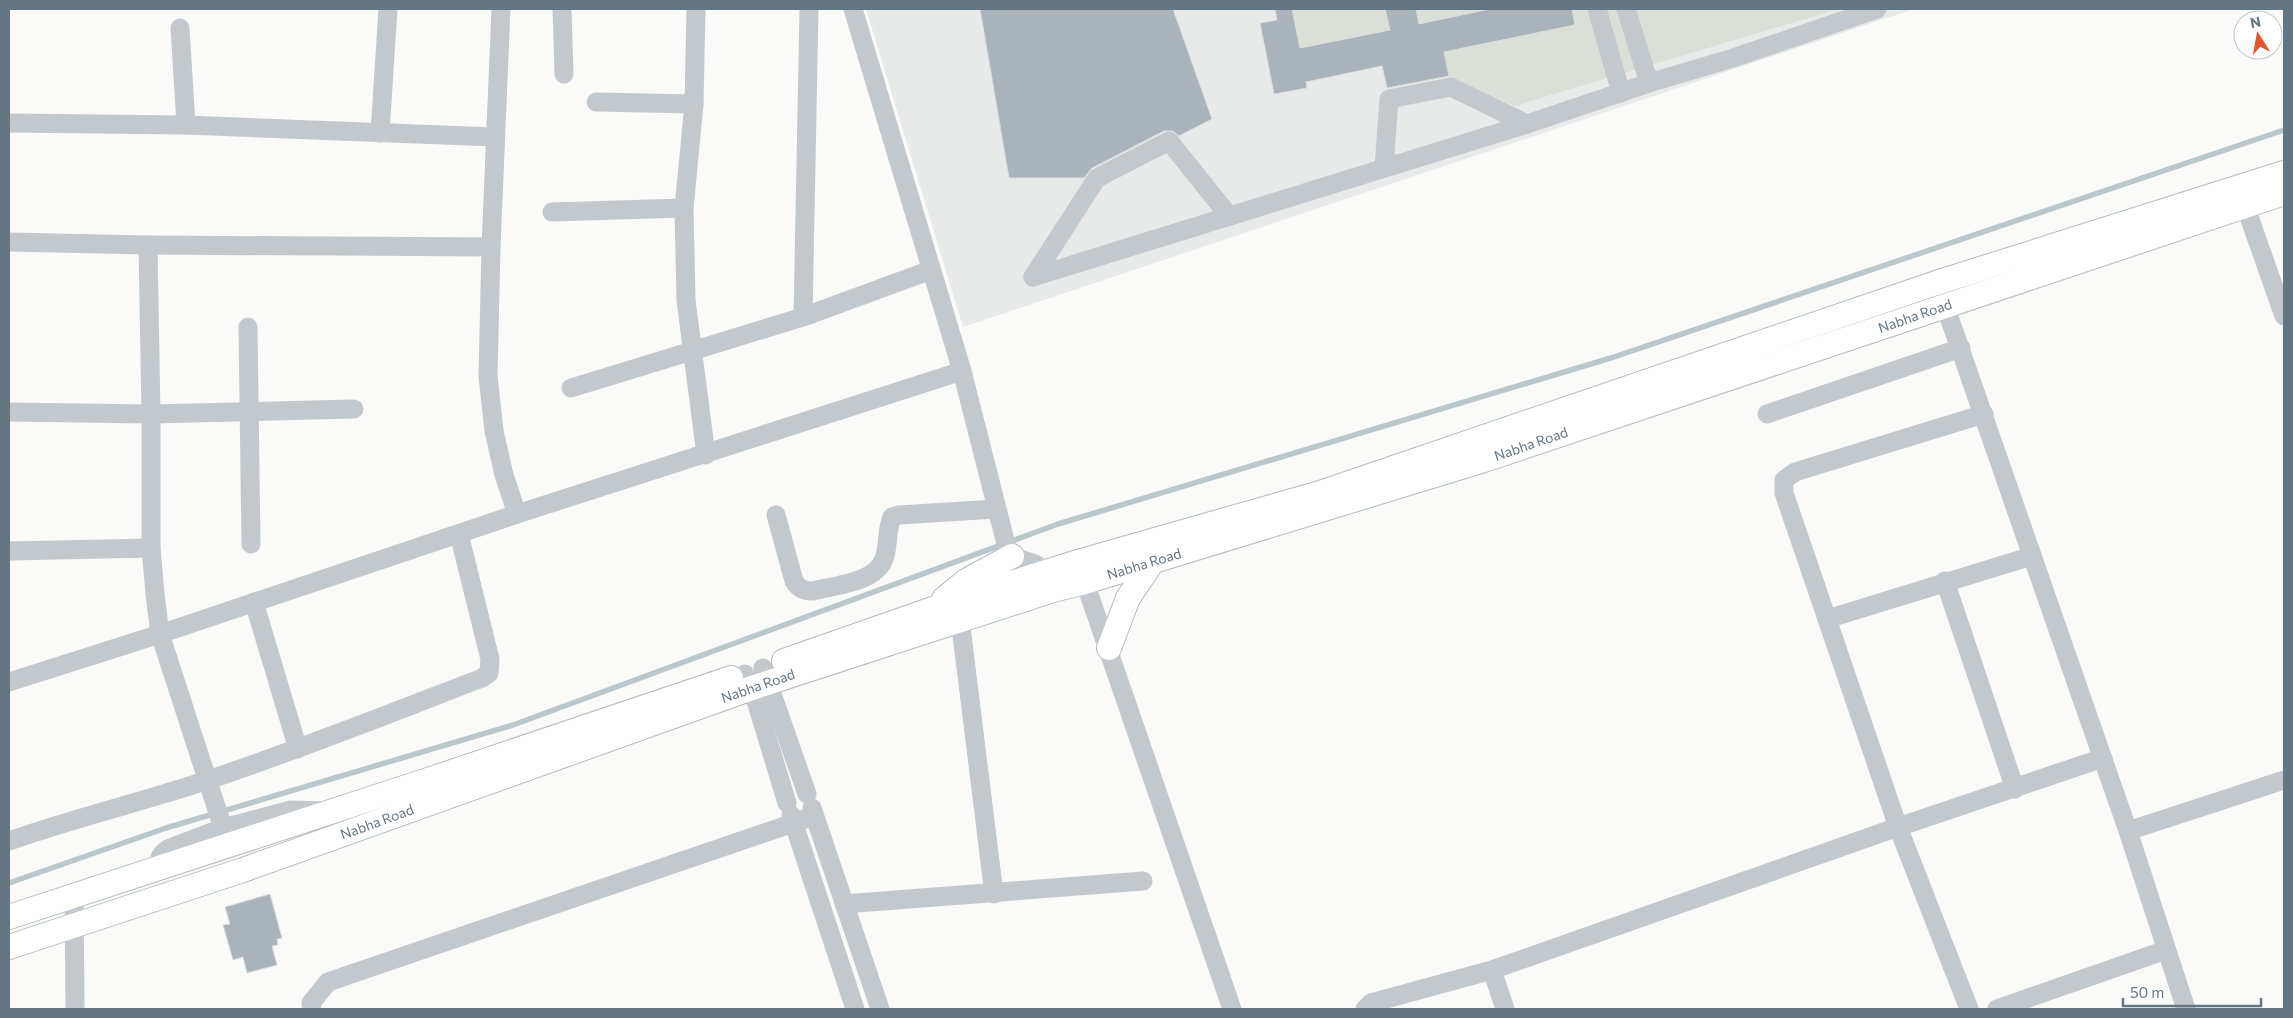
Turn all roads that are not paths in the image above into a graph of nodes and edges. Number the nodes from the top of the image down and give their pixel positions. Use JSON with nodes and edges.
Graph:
{"nodes":[{"id":1,"x":388,"y":9,"type":"edge"},
{"id":2,"x":500,"y":9,"type":"edge"},
{"id":3,"x":562,"y":9,"type":"edge"},
{"id":4,"x":696,"y":9,"type":"edge"},
{"id":5,"x":809,"y":9,"type":"edge"},
{"id":6,"x":853,"y":9,"type":"edge"},
{"id":7,"x":1597,"y":9,"type":"edge"},
{"id":8,"x":1626,"y":9,"type":"edge"},
{"id":9,"x":1877,"y":9,"type":"edge"},
{"id":10,"x":1835,"y":15,"type":"edge"},
{"id":11,"x":180,"y":28,"type":"dead end"},
{"id":12,"x":564,"y":74,"type":"dead end"},
{"id":13,"x":1649,"y":83,"type":"junction"},
{"id":14,"x":1621,"y":93,"type":"junction"},
{"id":15,"x":596,"y":102,"type":"dead end"},
{"id":16,"x":694,"y":104,"type":"junction"},
{"id":17,"x":9,"y":123,"type":"edge"},
{"id":18,"x":1527,"y":124,"type":"junction"},
{"id":19,"x":186,"y":125,"type":"junction"},
{"id":20,"x":380,"y":133,"type":"junction"},
{"id":21,"x":495,"y":137,"type":"junction"},
{"id":22,"x":1384,"y":168,"type":"junction"},
{"id":23,"x":2284,"y":173,"type":"edge"},
{"id":24,"x":2284,"y":194,"type":"edge"},
{"id":25,"x":2242,"y":197,"type":"junction"},
{"id":26,"x":684,"y":208,"type":"junction"},
{"id":27,"x":552,"y":212,"type":"dead end"},
{"id":28,"x":1229,"y":216,"type":"junction"},
{"id":29,"x":9,"y":242,"type":"edge"},
{"id":30,"x":148,"y":245,"type":"junction"},
{"id":31,"x":491,"y":247,"type":"junction"},
{"id":32,"x":931,"y":270,"type":"junction"},
{"id":33,"x":1936,"y":283,"type":"junction"},
{"id":34,"x":1946,"y":305,"type":"junction"},
{"id":35,"x":2284,"y":316,"type":"edge"},
{"id":36,"x":804,"y":317,"type":"junction"},
{"id":37,"x":248,"y":327,"type":"dead end"},
{"id":38,"x":1961,"y":348,"type":"junction"},
{"id":39,"x":691,"y":351,"type":"junction"},
{"id":40,"x":962,"y":371,"type":"junction"},
{"id":41,"x":571,"y":388,"type":"dead end"},
{"id":42,"x":354,"y":409,"type":"dead end"},
{"id":43,"x":9,"y":412,"type":"edge"},
{"id":44,"x":249,"y":412,"type":"junction"},
{"id":45,"x":152,"y":414,"type":"junction"},
{"id":46,"x":1767,"y":414,"type":"dead end"},
{"id":47,"x":1984,"y":414,"type":"junction"},
{"id":48,"x":706,"y":455,"type":"junction"},
{"id":49,"x":1435,"y":465,"type":"junction"},
{"id":50,"x":996,"y":509,"type":"junction"},
{"id":51,"x":517,"y":514,"type":"junction"},
{"id":52,"x":776,"y":515,"type":"dead end"},
{"id":53,"x":459,"y":534,"type":"junction"},
{"id":54,"x":251,"y":544,"type":"dead end"},
{"id":55,"x":1008,"y":547,"type":"junction"},
{"id":56,"x":151,"y":548,"type":"junction"},
{"id":57,"x":9,"y":550,"type":"edge"},
{"id":58,"x":2032,"y":556,"type":"junction"},
{"id":59,"x":1153,"y":561,"type":"junction"},
{"id":60,"x":1082,"y":572,"type":"junction"},
{"id":61,"x":1049,"y":581,"type":"junction"},
{"id":62,"x":1945,"y":581,"type":"junction"},
{"id":63,"x":254,"y":602,"type":"junction"},
{"id":64,"x":936,"y":608,"type":"junction"},
{"id":65,"x":960,"y":619,"type":"junction"},
{"id":66,"x":1827,"y":619,"type":"junction"},
{"id":67,"x":160,"y":634,"type":"junction"},
{"id":68,"x":1109,"y":648,"type":"junction"},
{"id":69,"x":758,"y":678,"type":"junction"},
{"id":70,"x":9,"y":682,"type":"edge"},
{"id":71,"x":298,"y":749,"type":"junction"},
{"id":72,"x":2103,"y":758,"type":"junction"},
{"id":73,"x":207,"y":780,"type":"junction"},
{"id":74,"x":2284,"y":780,"type":"edge"},
{"id":75,"x":2015,"y":789,"type":"junction"},
{"id":76,"x":811,"y":806,"type":"junction"},
{"id":77,"x":330,"y":812,"type":"junction"},
{"id":78,"x":790,"y":814,"type":"junction"},
{"id":79,"x":220,"y":818,"type":"junction"},
{"id":80,"x":1898,"y":827,"type":"junction"},
{"id":81,"x":2128,"y":831,"type":"junction"},
{"id":82,"x":9,"y":841,"type":"edge"},
{"id":83,"x":159,"y":869,"type":"junction"},
{"id":84,"x":1143,"y":881,"type":"dead end"},
{"id":85,"x":994,"y":894,"type":"junction"},
{"id":86,"x":74,"y":896,"type":"junction"},
{"id":87,"x":844,"y":904,"type":"junction"},
{"id":88,"x":9,"y":917,"type":"edge"},
{"id":89,"x":74,"y":927,"type":"junction"},
{"id":90,"x":9,"y":947,"type":"edge"},
{"id":91,"x":2166,"y":950,"type":"junction"},
{"id":92,"x":1492,"y":970,"type":"junction"},
{"id":93,"x":878,"y":1003,"type":"edge"},
{"id":94,"x":852,"y":1008,"type":"edge"},
{"id":95,"x":75,"y":1009,"type":"edge"},
{"id":96,"x":312,"y":1009,"type":"edge"},
{"id":97,"x":1232,"y":1009,"type":"edge"},
{"id":98,"x":1365,"y":1009,"type":"edge"},
{"id":99,"x":1505,"y":1009,"type":"edge"},
{"id":100,"x":1969,"y":1009,"type":"edge"},
{"id":101,"x":1997,"y":1009,"type":"edge"},
{"id":102,"x":2186,"y":1009,"type":"edge"}],
"edges":[{"from":1,"to":20,"type":"street"},
{"from":2,"to":21,"type":"street"},
{"from":3,"to":12,"type":"street"},
{"from":4,"to":16,"type":"street"},
{"from":5,"to":36,"type":"street"},
{"from":6,"to":32,"type":"street"},
{"from":7,"to":14,"type":"street"},
{"from":8,"to":13,"type":"street"},
{"from":9,"to":10,"type":"street"},
{"from":10,"to":13,"type":"street"},
{"from":11,"to":19,"type":"street"},
{"from":13,"to":14,"type":"street"},
{"from":14,"to":18,"type":"street"},
{"from":15,"to":16,"type":"street"},
{"from":16,"to":26,"type":"street"},
{"from":17,"to":19,"type":"street"},
{"from":18,"to":22,"type":"street"},
{"from":18,"to":22,"type":"street"},
{"from":19,"to":20,"type":"street"},
{"from":20,"to":21,"type":"street"},
{"from":21,"to":31,"type":"street"},
{"from":22,"to":28,"type":"street"},
{"from":23,"to":25,"type":"main road","name":"Nabha Road"},
{"from":24,"to":25,"type":"main road","name":"Nabha Road"},
{"from":25,"to":33,"type":"main road","name":"Nabha Road"},
{"from":25,"to":34,"type":"main road","name":"Nabha Road"},
{"from":25,"to":35,"type":"street"},
{"from":26,"to":27,"type":"street"},
{"from":26,"to":39,"type":"street"},
{"from":28,"to":28,"type":"street"},
{"from":29,"to":30,"type":"street"},
{"from":30,"to":31,"type":"street"},
{"from":30,"to":45,"type":"street"},
{"from":31,"to":51,"type":"street"},
{"from":32,"to":36,"type":"street"},
{"from":32,"to":40,"type":"street"},
{"from":33,"to":34,"type":"street"},
{"from":33,"to":49,"type":"main road","name":"Nabha Road"},
{"from":34,"to":38,"type":"street"},
{"from":34,"to":49,"type":"main road","name":"Nabha Road"},
{"from":36,"to":39,"type":"street"},
{"from":37,"to":44,"type":"street"},
{"from":38,"to":46,"type":"street"},
{"from":38,"to":47,"type":"street"},
{"from":39,"to":41,"type":"street"},
{"from":39,"to":48,"type":"street"},
{"from":40,"to":48,"type":"street"},
{"from":40,"to":50,"type":"street"},
{"from":42,"to":44,"type":"street"},
{"from":43,"to":45,"type":"street"},
{"from":44,"to":45,"type":"street"},
{"from":44,"to":54,"type":"street"},
{"from":45,"to":56,"type":"street"},
{"from":47,"to":58,"type":"street"},
{"from":47,"to":66,"type":"street"},
{"from":48,"to":51,"type":"street"},
{"from":49,"to":59,"type":"main road","name":"Nabha Road"},
{"from":49,"to":60,"type":"main road","name":"Nabha Road"},
{"from":50,"to":52,"type":"street"},
{"from":50,"to":55,"type":"street"},
{"from":51,"to":53,"type":"street"},
{"from":53,"to":63,"type":"street"},
{"from":53,"to":71,"type":"street"},
{"from":55,"to":61,"type":"street"},
{"from":55,"to":64,"type":"main road"},
{"from":56,"to":57,"type":"street"},
{"from":56,"to":67,"type":"street"},
{"from":58,"to":62,"type":"street"},
{"from":58,"to":72,"type":"street"},
{"from":59,"to":60,"type":"main road","name":"Nabha Road"},
{"from":59,"to":68,"type":"main road"},
{"from":60,"to":61,"type":"main road","name":"Nabha Road"},
{"from":60,"to":68,"type":"street"},
{"from":61,"to":64,"type":"main road","name":"Nabha Road"},
{"from":61,"to":65,"type":"main road","name":"Nabha Road"},
{"from":62,"to":66,"type":"street"},
{"from":62,"to":75,"type":"street"},
{"from":63,"to":67,"type":"street"},
{"from":63,"to":71,"type":"street"},
{"from":64,"to":69,"type":"main road","name":"Nabha Road"},
{"from":65,"to":69,"type":"main road","name":"Nabha Road"},
{"from":65,"to":85,"type":"street"},
{"from":66,"to":80,"type":"street"},
{"from":67,"to":70,"type":"street"},
{"from":67,"to":73,"type":"street"},
{"from":68,"to":97,"type":"street"},
{"from":69,"to":76,"type":"street"},
{"from":69,"to":77,"type":"main road","name":"Nabha Road"},
{"from":69,"to":78,"type":"street"},
{"from":69,"to":89,"type":"main road","name":"Nabha Road"},
{"from":71,"to":73,"type":"street"},
{"from":72,"to":75,"type":"street"},
{"from":72,"to":81,"type":"street"},
{"from":73,"to":79,"type":"street"},
{"from":73,"to":82,"type":"street"},
{"from":74,"to":81,"type":"street"},
{"from":75,"to":80,"type":"street"},
{"from":76,"to":78,"type":"street"},
{"from":76,"to":87,"type":"street"},
{"from":77,"to":79,"type":"street"},
{"from":77,"to":83,"type":"main road","name":"Nabha Road"},
{"from":78,"to":94,"type":"street"},
{"from":78,"to":96,"type":"street"},
{"from":79,"to":83,"type":"street"},
{"from":80,"to":92,"type":"street"},
{"from":80,"to":100,"type":"street"},
{"from":81,"to":91,"type":"street"},
{"from":83,"to":86,"type":"main road","name":"Nabha Road"},
{"from":84,"to":85,"type":"street"},
{"from":85,"to":87,"type":"street"},
{"from":86,"to":88,"type":"main road","name":"Nabha Road"},
{"from":86,"to":89,"type":"street"},
{"from":87,"to":93,"type":"street"},
{"from":89,"to":90,"type":"main road","name":"Nabha Road"},
{"from":89,"to":95,"type":"street"},
{"from":91,"to":101,"type":"street"},
{"from":91,"to":102,"type":"street"},
{"from":92,"to":98,"type":"street"},
{"from":92,"to":99,"type":"street"},
{"from":93,"to":94,"type":"street"}]}
